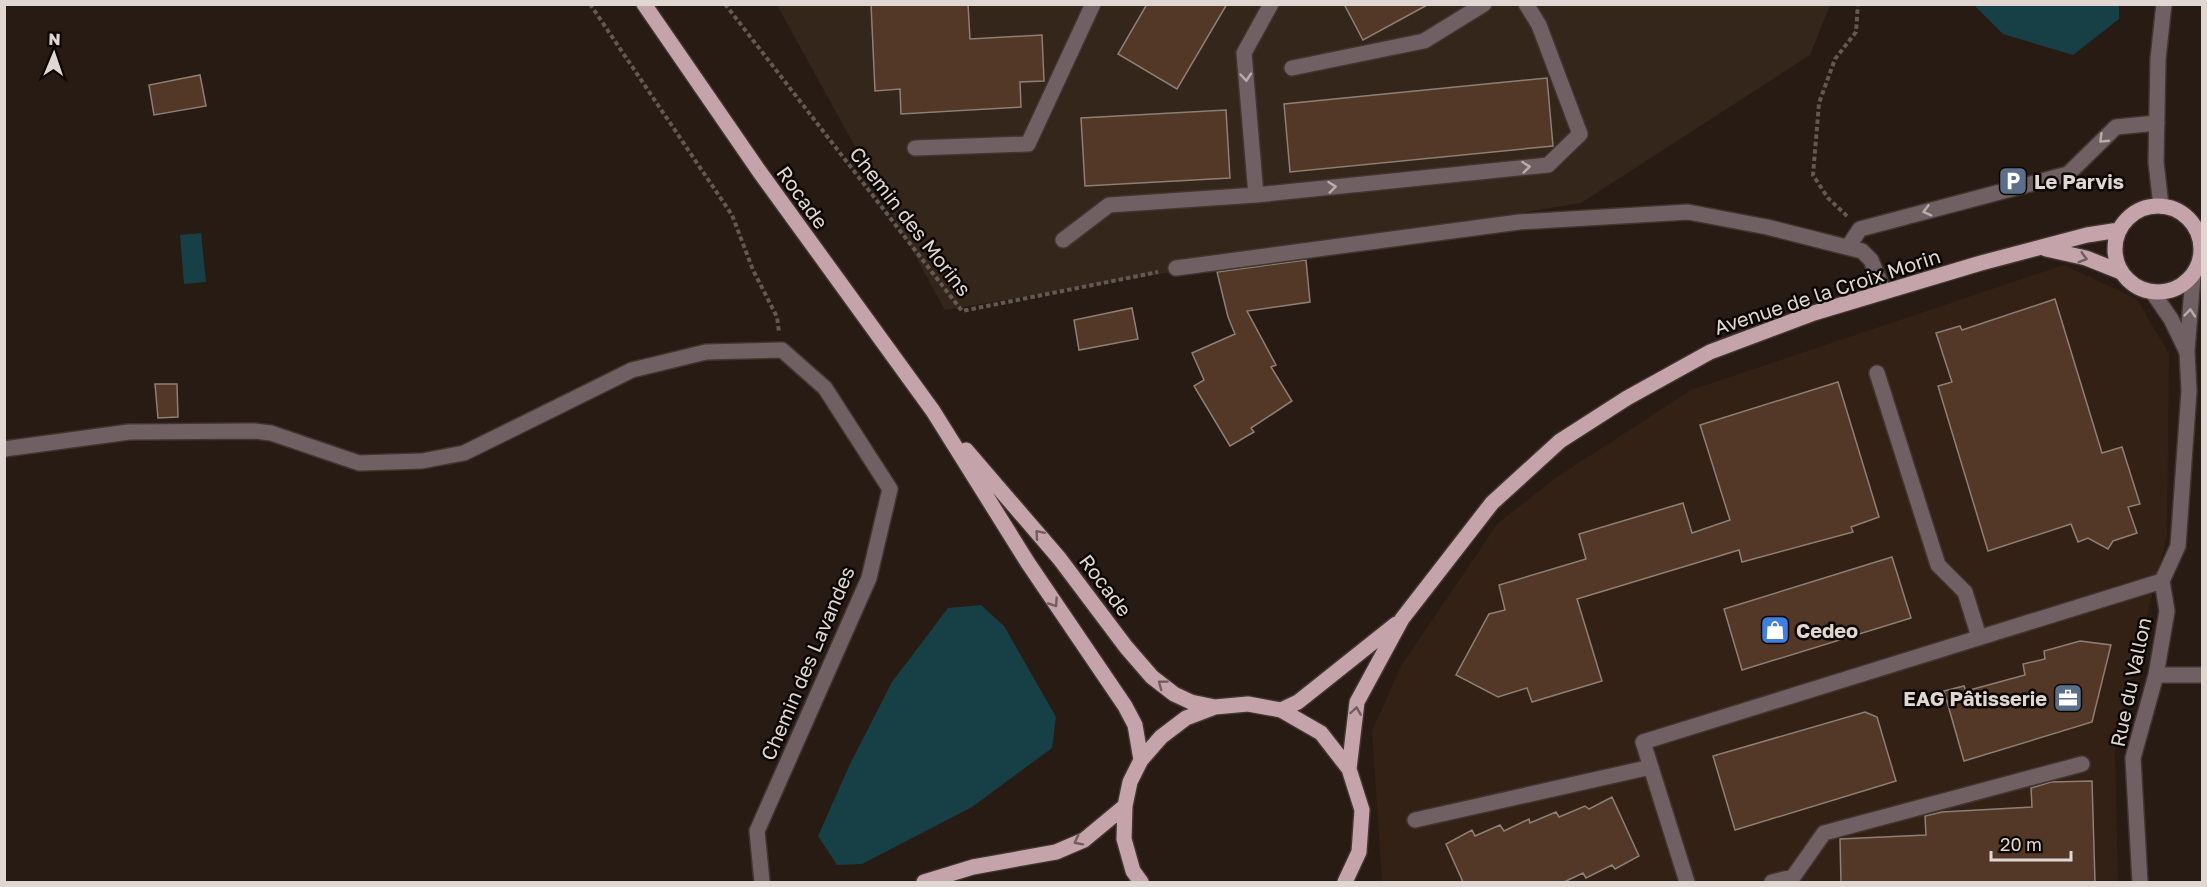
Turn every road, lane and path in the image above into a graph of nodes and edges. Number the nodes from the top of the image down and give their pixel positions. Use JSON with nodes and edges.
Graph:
{"nodes":[{"id":1,"x":590,"y":4,"type":"edge"},
{"id":2,"x":644,"y":4,"type":"edge"},
{"id":3,"x":725,"y":4,"type":"edge"},
{"id":4,"x":1093,"y":4,"type":"edge"},
{"id":5,"x":1271,"y":4,"type":"edge"},
{"id":6,"x":1484,"y":4,"type":"edge"},
{"id":7,"x":1526,"y":4,"type":"edge"},
{"id":8,"x":1858,"y":4,"type":"edge"},
{"id":9,"x":2164,"y":4,"type":"edge"},
{"id":10,"x":1292,"y":68,"type":"dead end"},
{"id":11,"x":2157,"y":123,"type":"junction"},
{"id":12,"x":915,"y":148,"type":"dead end"},
{"id":13,"x":1256,"y":195,"type":"junction"},
{"id":14,"x":2161,"y":206,"type":"junction"},
{"id":15,"x":2198,"y":224,"type":"edge"},
{"id":16,"x":1860,"y":229,"type":"junction"},
{"id":17,"x":2119,"y":230,"type":"junction"},
{"id":18,"x":1063,"y":240,"type":"dead end"},
{"id":19,"x":1848,"y":247,"type":"junction"},
{"id":20,"x":2043,"y":248,"type":"junction"},
{"id":21,"x":2199,"y":266,"type":"edge"},
{"id":22,"x":1176,"y":268,"type":"joint"},
{"id":23,"x":2121,"y":272,"type":"junction"},
{"id":24,"x":1884,"y":292,"type":"junction"},
{"id":25,"x":2153,"y":293,"type":"junction"},
{"id":26,"x":782,"y":350,"type":"junction"},
{"id":27,"x":2187,"y":351,"type":"junction"},
{"id":28,"x":1877,"y":374,"type":"dead end"},
{"id":29,"x":933,"y":411,"type":"junction"},
{"id":30,"x":4,"y":449,"type":"edge"},
{"id":31,"x":2162,"y":581,"type":"junction"},
{"id":32,"x":1402,"y":619,"type":"junction"},
{"id":33,"x":1979,"y":637,"type":"junction"},
{"id":34,"x":2156,"y":675,"type":"junction"},
{"id":35,"x":2202,"y":675,"type":"edge"},
{"id":36,"x":1215,"y":708,"type":"junction"},
{"id":37,"x":1281,"y":710,"type":"junction"},
{"id":38,"x":1141,"y":760,"type":"junction"},
{"id":39,"x":2082,"y":764,"type":"dead end"},
{"id":40,"x":1651,"y":767,"type":"junction"},
{"id":41,"x":1349,"y":769,"type":"junction"},
{"id":42,"x":1125,"y":806,"type":"junction"},
{"id":43,"x":1415,"y":820,"type":"dead end"},
{"id":44,"x":762,"y":882,"type":"edge"},
{"id":45,"x":924,"y":882,"type":"edge"},
{"id":46,"x":1141,"y":882,"type":"edge"},
{"id":47,"x":1345,"y":882,"type":"edge"},
{"id":48,"x":1687,"y":882,"type":"edge"},
{"id":49,"x":1772,"y":882,"type":"edge"},
{"id":50,"x":2140,"y":882,"type":"edge"}],
"edges":[{"from":1,"to":26,"type":"path"},
{"from":2,"to":29,"type":"main road","name":"Rocade"},
{"from":3,"to":22,"type":"path","name":"Chemin des Morins"},
{"from":4,"to":12,"type":"street"},
{"from":5,"to":13,"type":"street","one_way":true},
{"from":6,"to":10,"type":"street"},
{"from":13,"to":7,"type":"street","one_way":true},
{"from":8,"to":16,"type":"path"},
{"from":9,"to":11,"type":"street"},
{"from":11,"to":14,"type":"street"},
{"from":11,"to":16,"type":"street","one_way":true},
{"from":13,"to":18,"type":"street"},
{"from":14,"to":15,"type":"main road"},
{"from":14,"to":17,"type":"main road"},
{"from":15,"to":21,"type":"main road"},
{"from":16,"to":19,"type":"street"},
{"from":17,"to":20,"type":"main road","name":"Avenue de la Croix Morin"},
{"from":17,"to":23,"type":"main road"},
{"from":19,"to":22,"type":"street"},
{"from":19,"to":24,"type":"street"},
{"from":20,"to":23,"type":"main road","name":"Avenue de la Croix Morin","one_way":true},
{"from":20,"to":24,"type":"main road","name":"Avenue de la Croix Morin"},
{"from":21,"to":25,"type":"main road"},
{"from":27,"to":21,"type":"street","one_way":true},
{"from":23,"to":25,"type":"main road"},
{"from":24,"to":32,"type":"main road","name":"Avenue de la Croix Morin"},
{"from":25,"to":27,"type":"street"},
{"from":26,"to":30,"type":"street"},
{"from":26,"to":44,"type":"street","name":"Chemin des Lavandes"},
{"from":27,"to":31,"type":"street"},
{"from":28,"to":33,"type":"street"},
{"from":36,"to":29,"type":"main road","name":"Rocade","one_way":true},
{"from":29,"to":38,"type":"main road","name":"Rocade","one_way":true},
{"from":31,"to":33,"type":"street"},
{"from":31,"to":34,"type":"street","name":"Rue du Vallon"},
{"from":32,"to":37,"type":"main road","name":"Avenue de la Croix Morin"},
{"from":41,"to":32,"type":"main road","name":"Avenue de la Croix Morin","one_way":true},
{"from":33,"to":40,"type":"street"},
{"from":34,"to":35,"type":"street"},
{"from":34,"to":50,"type":"street","name":"Rue du Vallon"},
{"from":36,"to":37,"type":"main road"},
{"from":36,"to":38,"type":"main road"},
{"from":37,"to":41,"type":"main road"},
{"from":38,"to":42,"type":"main road"},
{"from":39,"to":49,"type":"street"},
{"from":40,"to":43,"type":"street"},
{"from":40,"to":48,"type":"street"},
{"from":41,"to":47,"type":"main road"},
{"from":42,"to":45,"type":"main road","one_way":true},
{"from":42,"to":46,"type":"main road"}]}
